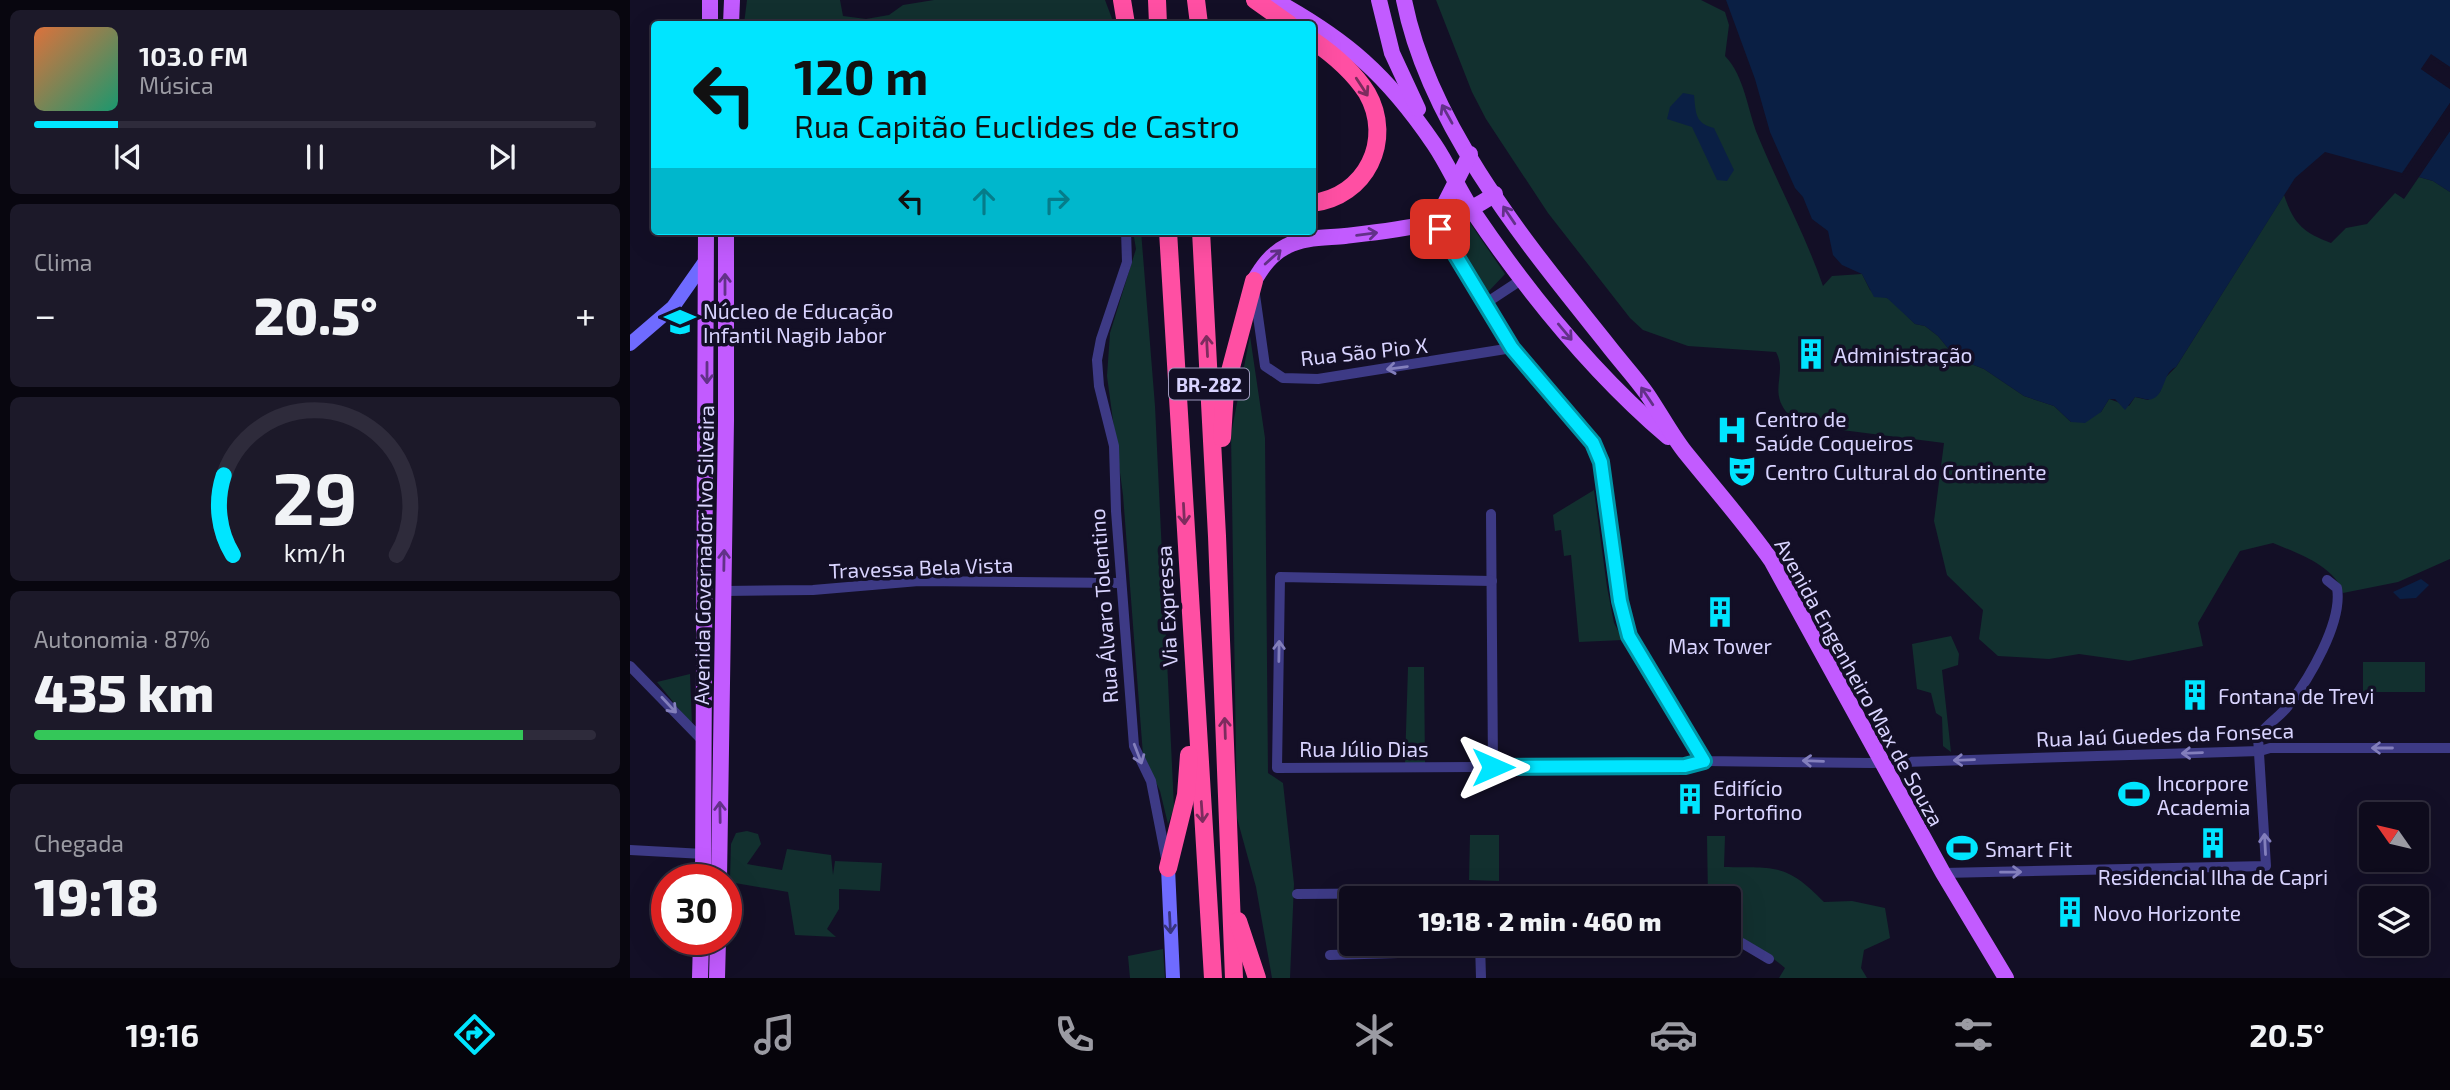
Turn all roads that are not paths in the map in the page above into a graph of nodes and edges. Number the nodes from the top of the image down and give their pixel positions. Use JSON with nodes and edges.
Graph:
{"nodes":[{"id":1,"x":710,"y":0,"type":"edge"},
{"id":2,"x":732,"y":0,"type":"edge"},
{"id":3,"x":1122,"y":0,"type":"edge"},
{"id":4,"x":1157,"y":0,"type":"edge"},
{"id":5,"x":1189,"y":0,"type":"edge"},
{"id":6,"x":1196,"y":0,"type":"edge"},
{"id":7,"x":1255,"y":0,"type":"edge"},
{"id":8,"x":1274,"y":0,"type":"edge"},
{"id":9,"x":1379,"y":0,"type":"edge"},
{"id":10,"x":1404,"y":0,"type":"edge"},
{"id":11,"x":710,"y":21,"type":"edge"},
{"id":12,"x":732,"y":21,"type":"edge"},
{"id":13,"x":1126,"y":21,"type":"edge"},
{"id":14,"x":1158,"y":21,"type":"edge"},
{"id":15,"x":1190,"y":21,"type":"edge"},
{"id":16,"x":1199,"y":21,"type":"edge"},
{"id":17,"x":1285,"y":21,"type":"edge"},
{"id":18,"x":1310,"y":21,"type":"edge"},
{"id":19,"x":1316,"y":25,"type":"edge"},
{"id":20,"x":1316,"y":43,"type":"edge"},
{"id":21,"x":1435,"y":146,"type":"junction"},
{"id":22,"x":1470,"y":154,"type":"junction"},
{"id":23,"x":1455,"y":183,"type":"junction"},
{"id":24,"x":1495,"y":194,"type":"junction"},
{"id":25,"x":1316,"y":202,"type":"edge"},
{"id":26,"x":1472,"y":210,"type":"junction"},
{"id":27,"x":1436,"y":221,"type":"junction"},
{"id":28,"x":706,"y":235,"type":"edge"},
{"id":29,"x":726,"y":235,"type":"edge"},
{"id":30,"x":1126,"y":235,"type":"edge"},
{"id":31,"x":1167,"y":235,"type":"edge"},
{"id":32,"x":1201,"y":235,"type":"edge"},
{"id":33,"x":706,"y":260,"type":"junction"},
{"id":34,"x":1521,"y":280,"type":"junction"},
{"id":35,"x":1254,"y":281,"type":"junction"},
{"id":36,"x":1483,"y":305,"type":"junction"},
{"id":37,"x":630,"y":344,"type":"edge"},
{"id":38,"x":1512,"y":348,"type":"junction"},
{"id":39,"x":1685,"y":452,"type":"junction"},
{"id":40,"x":1491,"y":514,"type":"dead end"},
{"id":41,"x":1217,"y":536,"type":"junction"},
{"id":42,"x":2327,"y":580,"type":"dead end"},
{"id":43,"x":1492,"y":581,"type":"junction"},
{"id":44,"x":1121,"y":583,"type":"junction"},
{"id":45,"x":723,"y":591,"type":"junction"},
{"id":46,"x":630,"y":666,"type":"edge"},
{"id":47,"x":1194,"y":695,"type":"junction"},
{"id":48,"x":706,"y":744,"type":"junction"},
{"id":49,"x":2450,"y":748,"type":"edge"},
{"id":50,"x":2260,"y":751,"type":"junction"},
{"id":51,"x":1704,"y":761,"type":"junction"},
{"id":52,"x":1882,"y":762,"type":"junction"},
{"id":53,"x":1493,"y":767,"type":"junction"},
{"id":54,"x":630,"y":850,"type":"edge"},
{"id":55,"x":704,"y":854,"type":"junction"},
{"id":56,"x":704,"y":864,"type":"edge"},
{"id":57,"x":719,"y":864,"type":"edge"},
{"id":58,"x":1167,"y":868,"type":"junction"},
{"id":59,"x":1943,"y":873,"type":"junction"},
{"id":60,"x":1297,"y":894,"type":"dead end"},
{"id":61,"x":1339,"y":894,"type":"edge"},
{"id":62,"x":1233,"y":905,"type":"junction"},
{"id":63,"x":1741,"y":943,"type":"edge"},
{"id":64,"x":701,"y":955,"type":"edge"},
{"id":65,"x":718,"y":955,"type":"edge"},
{"id":66,"x":1330,"y":955,"type":"dead end"},
{"id":67,"x":1339,"y":955,"type":"edge"},
{"id":68,"x":1480,"y":956,"type":"edge"},
{"id":69,"x":1769,"y":959,"type":"dead end"},
{"id":70,"x":700,"y":978,"type":"edge"},
{"id":71,"x":717,"y":978,"type":"edge"},
{"id":72,"x":1172,"y":978,"type":"edge"},
{"id":73,"x":1213,"y":978,"type":"edge"},
{"id":74,"x":1234,"y":978,"type":"edge"},
{"id":75,"x":1257,"y":978,"type":"edge"},
{"id":76,"x":1481,"y":978,"type":"edge"},
{"id":77,"x":2006,"y":978,"type":"edge"}],
"edges":[{"from":1,"to":11,"type":"main road"},
{"from":2,"to":12,"type":"main road"},
{"from":3,"to":13,"type":"highway"},
{"from":4,"to":14,"type":"highway"},
{"from":5,"to":15,"type":"highway"},
{"from":6,"to":16,"type":"highway"},
{"from":7,"to":17,"type":"highway"},
{"from":8,"to":18,"type":"main road","name":"Avenida Engenheiro Max de Souza"},
{"from":9,"to":21,"type":"main road"},
{"from":22,"to":10,"type":"main road","name":"Avenida Engenheiro Max de Souza","one_way":true},
{"from":19,"to":21,"type":"main road","name":"Avenida Engenheiro Max de Souza"},
{"from":20,"to":25,"type":"highway","one_way":true},
{"from":21,"to":23,"type":"main road","name":"Avenida Engenheiro Max de Souza"},
{"from":22,"to":23,"type":"main road"},
{"from":22,"to":24,"type":"main road","name":"Avenida Engenheiro Max de Souza"},
{"from":23,"to":26,"type":"main road","name":"Avenida Engenheiro Max de Souza"},
{"from":23,"to":27,"type":"main road"},
{"from":24,"to":26,"type":"main road"},
{"from":39,"to":24,"type":"main road","name":"Avenida Engenheiro Max de Souza","one_way":true},
{"from":26,"to":27,"type":"main road"},
{"from":26,"to":34,"type":"main road","name":"Avenida Engenheiro Max de Souza"},
{"from":35,"to":27,"type":"main road","one_way":true},
{"from":27,"to":36,"type":"street"},
{"from":28,"to":33,"type":"main road","name":"Avenida Governador Ivo Silveira"},
{"from":45,"to":29,"type":"main road","name":"Avenida Governador Ivo Silveira","one_way":true},
{"from":30,"to":44,"type":"street","name":"Rua Álvaro Tolentino"},
{"from":31,"to":47,"type":"highway","name":"Via Expressa","number":"BR-282","one_way":true},
{"from":41,"to":32,"type":"highway","number":"BR-282","one_way":true},
{"from":33,"to":37,"type":"street"},
{"from":33,"to":48,"type":"main road","name":"Avenida Governador Ivo Silveira","one_way":true},
{"from":34,"to":36,"type":"street"},
{"from":34,"to":39,"type":"main road","name":"Avenida Engenheiro Max de Souza","one_way":true},
{"from":38,"to":35,"type":"street","name":"Rua São Pio X","one_way":true},
{"from":35,"to":41,"type":"highway"},
{"from":36,"to":38,"type":"street"},
{"from":38,"to":51,"type":"street"},
{"from":39,"to":52,"type":"main road","name":"Avenida Engenheiro Max de Souza"},
{"from":40,"to":43,"type":"street"},
{"from":62,"to":41,"type":"highway","number":"BR-282","one_way":true},
{"from":42,"to":50,"type":"street"},
{"from":43,"to":53,"type":"street"},
{"from":53,"to":43,"type":"street","name":"Rua Júlio Dias","one_way":true},
{"from":44,"to":45,"type":"street","name":"Travessa Bela Vista"},
{"from":44,"to":58,"type":"street","name":"Rua Álvaro Tolentino","one_way":true},
{"from":57,"to":45,"type":"main road","name":"Avenida Governador Ivo Silveira","one_way":true},
{"from":46,"to":48,"type":"street","one_way":true},
{"from":47,"to":58,"type":"highway"},
{"from":47,"to":73,"type":"highway","name":"Via Expressa","number":"BR-282","one_way":true},
{"from":48,"to":55,"type":"main road","name":"Avenida Governador Ivo Silveira"},
{"from":49,"to":50,"type":"street","name":"Rua Jaú Guedes da Fonseca","one_way":true},
{"from":50,"to":52,"type":"street","name":"Rua Jaú Guedes da Fonseca","one_way":true},
{"from":59,"to":50,"type":"street","one_way":true},
{"from":52,"to":51,"type":"street","name":"Rua Jaú Guedes da Fonseca","one_way":true},
{"from":51,"to":53,"type":"street","name":"Rua Júlio Dias"},
{"from":52,"to":59,"type":"main road","name":"Avenida Engenheiro Max de Souza"},
{"from":54,"to":55,"type":"street"},
{"from":55,"to":56,"type":"main road","name":"Avenida Governador Ivo Silveira"},
{"from":58,"to":72,"type":"street","name":"Rua Álvaro Tolentino","one_way":true},
{"from":59,"to":77,"type":"main road","name":"Avenida Engenheiro Max de Souza"},
{"from":60,"to":61,"type":"street"},
{"from":62,"to":74,"type":"highway","number":"BR-282"},
{"from":62,"to":75,"type":"highway"},
{"from":63,"to":69,"type":"street"},
{"from":64,"to":70,"type":"main road"},
{"from":65,"to":71,"type":"main road"},
{"from":66,"to":67,"type":"street"},
{"from":68,"to":76,"type":"street"}]}
